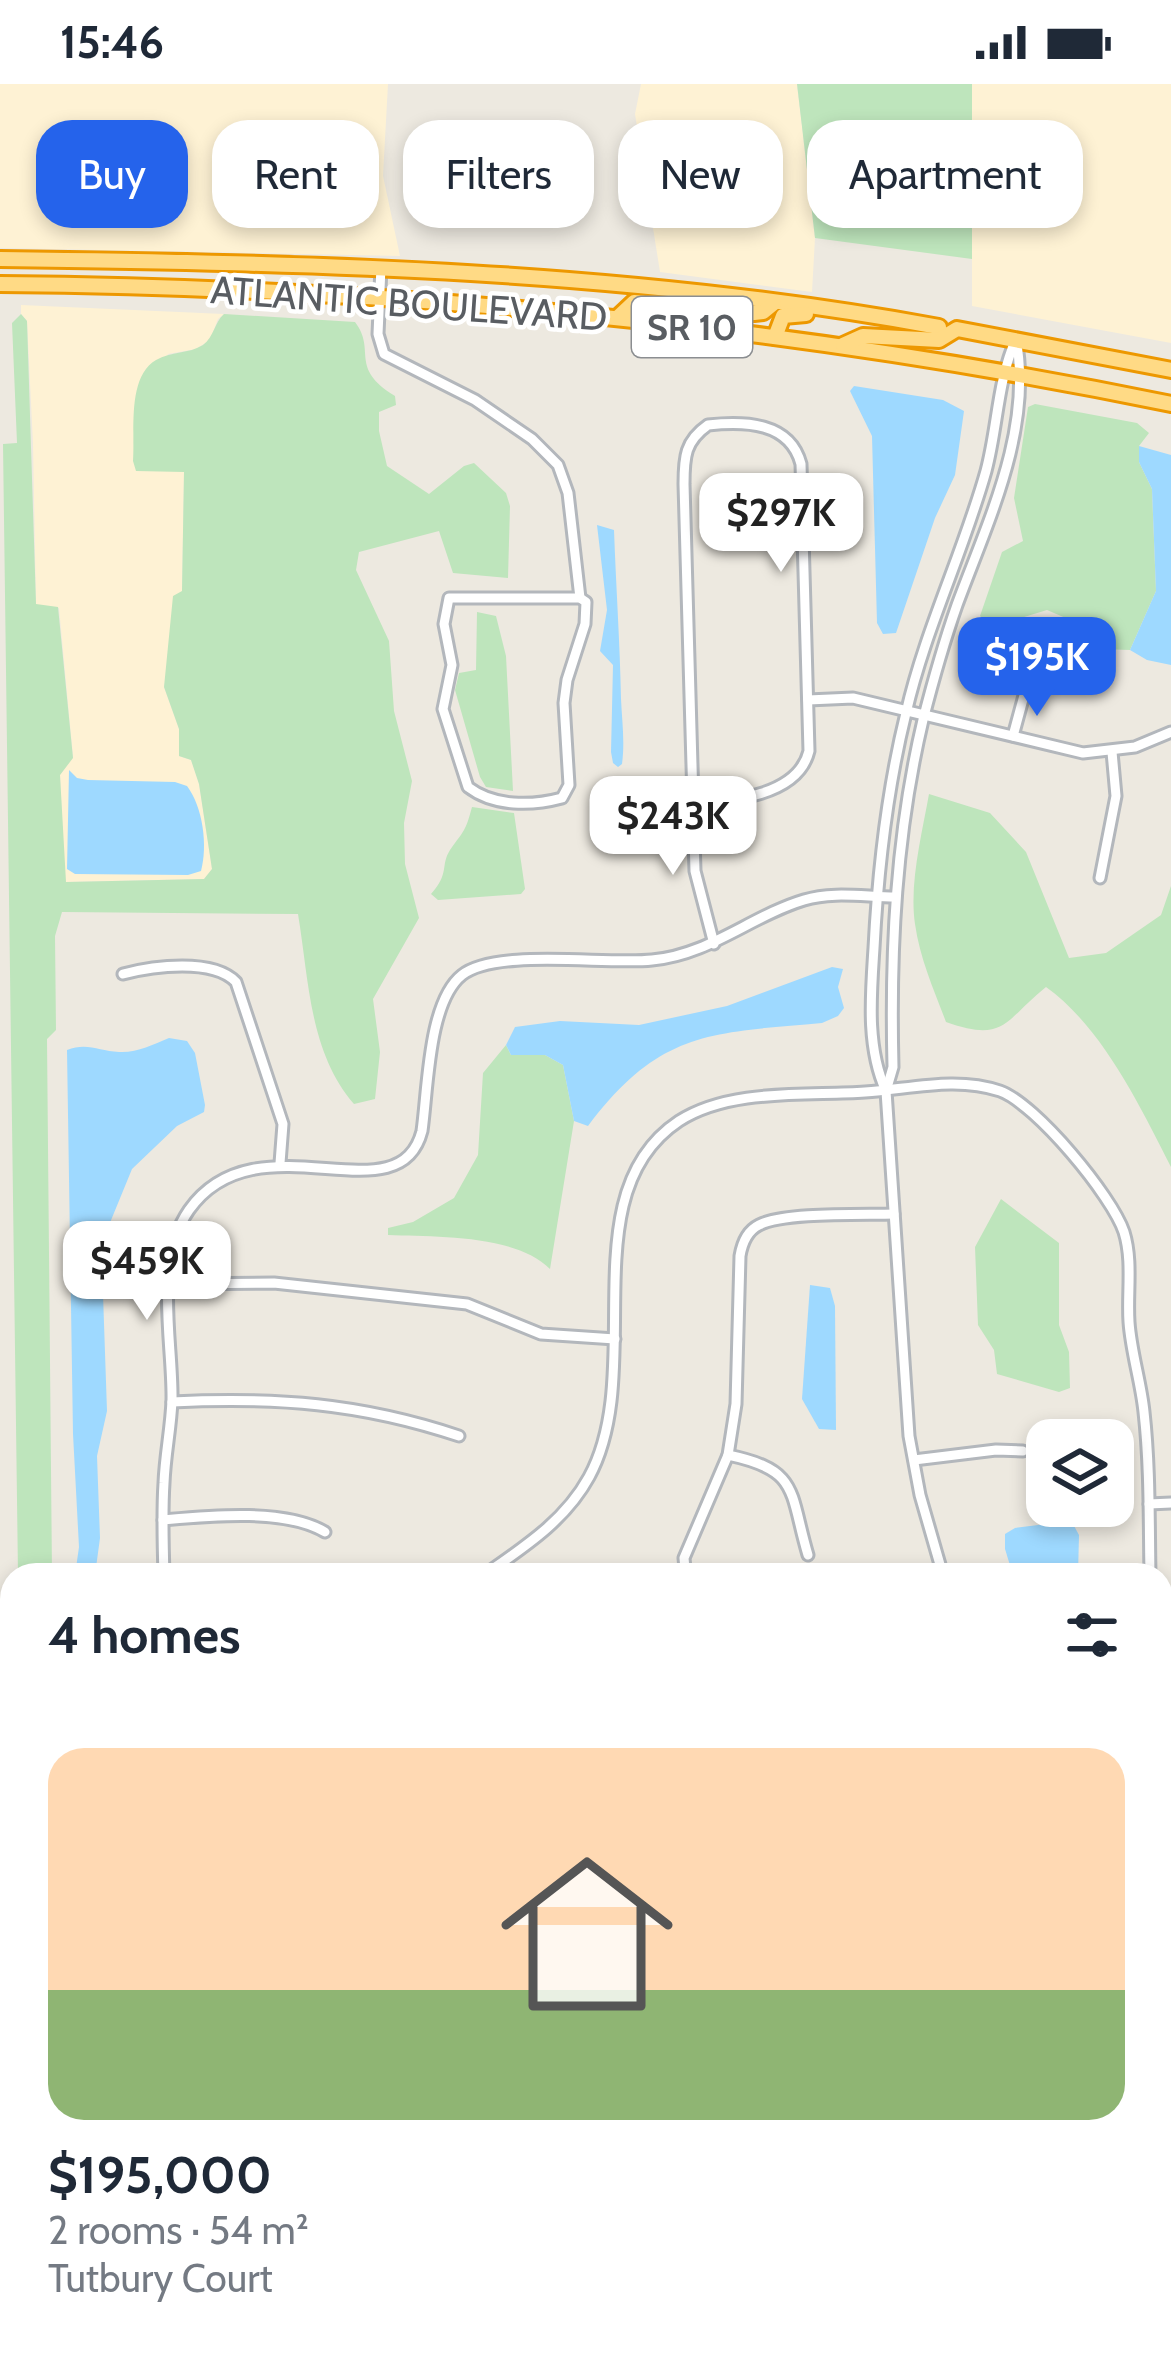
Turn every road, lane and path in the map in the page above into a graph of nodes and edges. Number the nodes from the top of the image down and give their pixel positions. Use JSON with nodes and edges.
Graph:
{"nodes":[{"id":1,"x":0,"y":259,"type":"edge"},
{"id":2,"x":381,"y":267,"type":"junction"},
{"id":3,"x":0,"y":284,"type":"edge"},
{"id":4,"x":379,"y":300,"type":"junction"},
{"id":5,"x":774,"y":303,"type":"junction"},
{"id":6,"x":865,"y":315,"type":"junction"},
{"id":7,"x":617,"y":317,"type":"junction"},
{"id":8,"x":939,"y":326,"type":"dead end"},
{"id":9,"x":775,"y":337,"type":"junction"},
{"id":10,"x":1016,"y":339,"type":"junction"},
{"id":11,"x":842,"y":345,"type":"junction"},
{"id":12,"x":1002,"y":370,"type":"junction"},
{"id":13,"x":1171,"y":370,"type":"edge"},
{"id":14,"x":1023,"y":374,"type":"junction"},
{"id":15,"x":1171,"y":404,"type":"edge"},
{"id":16,"x":958,"y":554,"type":"junction"},
{"id":17,"x":976,"y":559,"type":"junction"},
{"id":18,"x":580,"y":598,"type":"junction"},
{"id":19,"x":1028,"y":677,"type":"dead end"},
{"id":20,"x":808,"y":700,"type":"junction"},
{"id":21,"x":906,"y":712,"type":"junction"},
{"id":22,"x":924,"y":716,"type":"junction"},
{"id":23,"x":1171,"y":732,"type":"edge"},
{"id":24,"x":1013,"y":736,"type":"junction"},
{"id":25,"x":1112,"y":752,"type":"junction"},
{"id":26,"x":693,"y":802,"type":"junction"},
{"id":27,"x":1100,"y":878,"type":"dead end"},
{"id":28,"x":876,"y":897,"type":"junction"},
{"id":29,"x":895,"y":897,"type":"junction"},
{"id":30,"x":714,"y":944,"type":"junction"},
{"id":31,"x":123,"y":974,"type":"dead end"},
{"id":32,"x":886,"y":1091,"type":"junction"},
{"id":33,"x":280,"y":1163,"type":"junction"},
{"id":34,"x":894,"y":1214,"type":"junction"},
{"id":35,"x":169,"y":1285,"type":"junction"},
{"id":36,"x":615,"y":1339,"type":"junction"},
{"id":37,"x":172,"y":1402,"type":"junction"},
{"id":38,"x":459,"y":1436,"type":"dead end"},
{"id":39,"x":1023,"y":1451,"type":"dead end"},
{"id":40,"x":728,"y":1455,"type":"junction"},
{"id":41,"x":914,"y":1460,"type":"junction"},
{"id":42,"x":1171,"y":1503,"type":"edge"},
{"id":43,"x":1149,"y":1504,"type":"junction"},
{"id":44,"x":163,"y":1520,"type":"junction"},
{"id":45,"x":325,"y":1532,"type":"dead end"},
{"id":46,"x":808,"y":1555,"type":"dead end"},
{"id":47,"x":164,"y":1563,"type":"edge"},
{"id":48,"x":500,"y":1563,"type":"edge"},
{"id":49,"x":684,"y":1563,"type":"edge"},
{"id":50,"x":940,"y":1563,"type":"edge"},
{"id":51,"x":1150,"y":1563,"type":"edge"}],
"edges":[{"from":1,"to":2,"type":"highway","name":"ATLANTIC BOULEVARD","number":"SR 10"},
{"from":2,"to":4,"type":"street"},
{"from":2,"to":5,"type":"highway","name":"ATLANTIC BOULEVARD","number":"SR 10"},
{"from":3,"to":4,"type":"highway","name":"ATLANTIC BOULEVARD","number":"SR 10"},
{"from":4,"to":7,"type":"highway","name":"ATLANTIC BOULEVARD","number":"SR 10"},
{"from":4,"to":18,"type":"street"},
{"from":5,"to":6,"type":"highway","name":"ATLANTIC BOULEVARD","number":"SR 10"},
{"from":5,"to":7,"type":"highway"},
{"from":6,"to":8,"type":"highway","name":"ATLANTIC BOULEVARD","number":"SR 10"},
{"from":6,"to":9,"type":"highway"},
{"from":7,"to":9,"type":"highway","name":"ATLANTIC BOULEVARD","number":"SR 10"},
{"from":9,"to":11,"type":"highway","name":"ATLANTIC BOULEVARD","number":"SR 10"},
{"from":10,"to":11,"type":"highway"},
{"from":10,"to":12,"type":"street"},
{"from":10,"to":13,"type":"highway"},
{"from":10,"to":14,"type":"street"},
{"from":11,"to":12,"type":"highway","name":"ATLANTIC BOULEVARD","number":"SR 10"},
{"from":12,"to":14,"type":"highway","name":"ATLANTIC BOULEVARD","number":"SR 10"},
{"from":12,"to":16,"type":"street"},
{"from":14,"to":15,"type":"highway","name":"ATLANTIC BOULEVARD","number":"SR 10"},
{"from":14,"to":17,"type":"street"},
{"from":16,"to":17,"type":"street"},
{"from":16,"to":21,"type":"street"},
{"from":17,"to":22,"type":"street"},
{"from":18,"to":18,"type":"street"},
{"from":19,"to":24,"type":"street"},
{"from":20,"to":21,"type":"street"},
{"from":20,"to":26,"type":"street"},
{"from":20,"to":26,"type":"street"},
{"from":21,"to":22,"type":"street"},
{"from":21,"to":28,"type":"street"},
{"from":22,"to":24,"type":"street"},
{"from":22,"to":29,"type":"street"},
{"from":23,"to":25,"type":"street"},
{"from":24,"to":25,"type":"street"},
{"from":25,"to":27,"type":"street"},
{"from":26,"to":30,"type":"street"},
{"from":28,"to":29,"type":"street"},
{"from":28,"to":30,"type":"street"},
{"from":28,"to":32,"type":"street"},
{"from":29,"to":32,"type":"street"},
{"from":30,"to":33,"type":"street"},
{"from":31,"to":33,"type":"street"},
{"from":32,"to":34,"type":"street"},
{"from":32,"to":36,"type":"street"},
{"from":32,"to":43,"type":"street"},
{"from":33,"to":35,"type":"street"},
{"from":34,"to":40,"type":"street"},
{"from":34,"to":41,"type":"street"},
{"from":35,"to":36,"type":"street"},
{"from":35,"to":37,"type":"street"},
{"from":36,"to":48,"type":"street"},
{"from":37,"to":38,"type":"street"},
{"from":37,"to":44,"type":"street"},
{"from":39,"to":41,"type":"street"},
{"from":40,"to":46,"type":"street"},
{"from":40,"to":49,"type":"street"},
{"from":41,"to":50,"type":"street"},
{"from":42,"to":43,"type":"street"},
{"from":43,"to":51,"type":"street"},
{"from":44,"to":45,"type":"street"},
{"from":44,"to":47,"type":"street"}]}
